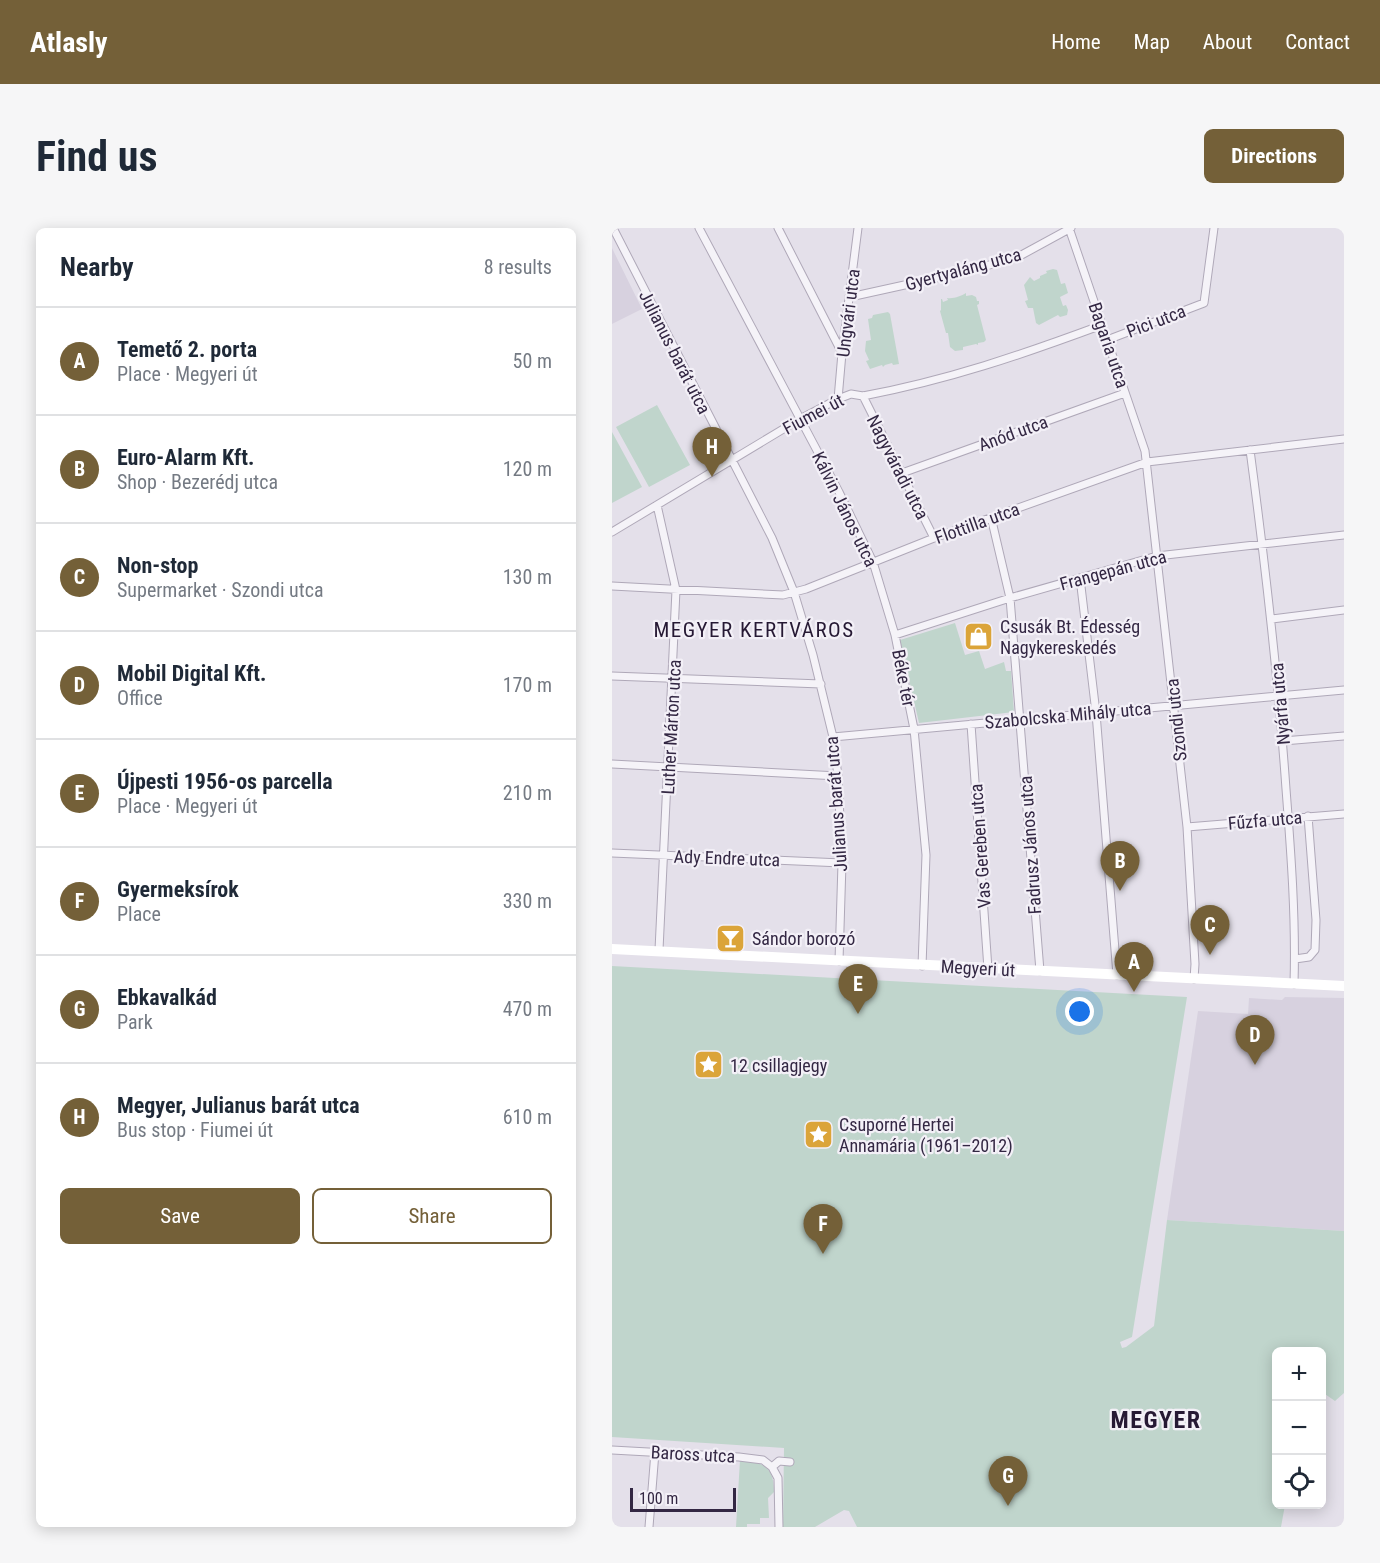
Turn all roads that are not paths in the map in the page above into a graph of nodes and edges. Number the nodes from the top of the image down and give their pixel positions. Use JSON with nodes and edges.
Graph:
{"nodes":[{"id":1,"x":613,"y":228,"type":"edge"},
{"id":2,"x":699,"y":228,"type":"edge"},
{"id":3,"x":778,"y":228,"type":"edge"},
{"id":4,"x":858,"y":228,"type":"edge"},
{"id":5,"x":1070,"y":228,"type":"edge"},
{"id":6,"x":1214,"y":228,"type":"edge"},
{"id":7,"x":850,"y":297,"type":"junction"},
{"id":8,"x":1102,"y":326,"type":"junction"},
{"id":9,"x":1107,"y":340,"type":"junction"},
{"id":10,"x":842,"y":353,"type":"junction"},
{"id":11,"x":1125,"y":393,"type":"junction"},
{"id":12,"x":863,"y":396,"type":"junction"},
{"id":13,"x":838,"y":399,"type":"junction"},
{"id":14,"x":800,"y":419,"type":"junction"},
{"id":15,"x":1344,"y":439,"type":"edge"},
{"id":16,"x":1250,"y":450,"type":"junction"},
{"id":17,"x":730,"y":460,"type":"junction"},
{"id":18,"x":1147,"y":462,"type":"junction"},
{"id":19,"x":902,"y":473,"type":"junction"},
{"id":20,"x":657,"y":505,"type":"junction"},
{"id":21,"x":991,"y":517,"type":"junction"},
{"id":22,"x":612,"y":532,"type":"edge"},
{"id":23,"x":1344,"y":535,"type":"edge"},
{"id":24,"x":934,"y":538,"type":"junction"},
{"id":25,"x":1262,"y":544,"type":"junction"},
{"id":26,"x":1157,"y":556,"type":"junction"},
{"id":27,"x":873,"y":562,"type":"junction"},
{"id":28,"x":1080,"y":578,"type":"junction"},
{"id":29,"x":612,"y":586,"type":"edge"},
{"id":30,"x":676,"y":590,"type":"junction"},
{"id":31,"x":794,"y":592,"type":"junction"},
{"id":32,"x":1010,"y":598,"type":"junction"},
{"id":33,"x":1344,"y":610,"type":"edge"},
{"id":34,"x":958,"y":615,"type":"joint"},
{"id":35,"x":1272,"y":619,"type":"junction"},
{"id":36,"x":895,"y":635,"type":"junction"},
{"id":37,"x":612,"y":676,"type":"edge"},
{"id":38,"x":673,"y":680,"type":"junction"},
{"id":39,"x":821,"y":684,"type":"junction"},
{"id":40,"x":1344,"y":690,"type":"edge"},
{"id":41,"x":1279,"y":696,"type":"junction"},
{"id":42,"x":1175,"y":705,"type":"junction"},
{"id":43,"x":1096,"y":712,"type":"junction"},
{"id":44,"x":1021,"y":719,"type":"junction"},
{"id":45,"x":971,"y":724,"type":"junction"},
{"id":46,"x":914,"y":729,"type":"junction"},
{"id":47,"x":1344,"y":736,"type":"edge"},
{"id":48,"x":833,"y":737,"type":"junction"},
{"id":49,"x":1283,"y":741,"type":"junction"},
{"id":50,"x":612,"y":764,"type":"edge"},
{"id":51,"x":669,"y":767,"type":"junction"},
{"id":52,"x":838,"y":776,"type":"junction"},
{"id":53,"x":1344,"y":814,"type":"edge"},
{"id":54,"x":1308,"y":816,"type":"junction"},
{"id":55,"x":1289,"y":818,"type":"junction"},
{"id":56,"x":1187,"y":827,"type":"junction"},
{"id":57,"x":612,"y":853,"type":"edge"},
{"id":58,"x":664,"y":856,"type":"junction"},
{"id":59,"x":842,"y":863,"type":"junction"},
{"id":60,"x":612,"y":949,"type":"edge"},
{"id":61,"x":659,"y":950,"type":"junction"},
{"id":62,"x":1295,"y":959,"type":"junction"},
{"id":63,"x":839,"y":961,"type":"junction"},
{"id":64,"x":922,"y":966,"type":"junction"},
{"id":65,"x":988,"y":969,"type":"junction"},
{"id":66,"x":1040,"y":971,"type":"junction"},
{"id":67,"x":1117,"y":975,"type":"junction"},
{"id":68,"x":1194,"y":979,"type":"junction"},
{"id":69,"x":1294,"y":984,"type":"junction"},
{"id":70,"x":1344,"y":986,"type":"edge"},
{"id":71,"x":612,"y":1450,"type":"edge"},
{"id":72,"x":655,"y":1452,"type":"junction"},
{"id":73,"x":790,"y":1462,"type":"dead end"},
{"id":74,"x":772,"y":1467,"type":"junction"},
{"id":75,"x":649,"y":1527,"type":"edge"},
{"id":76,"x":779,"y":1527,"type":"edge"}],
"edges":[{"from":1,"to":17,"type":"street","name":"Julianus barát utca"},
{"from":2,"to":14,"type":"street","name":"Kálvin János utca"},
{"from":3,"to":10,"type":"street"},
{"from":4,"to":7,"type":"street","name":"Ungvári utca"},
{"from":5,"to":7,"type":"street","name":"Gyertyaláng utca"},
{"from":5,"to":8,"type":"street","name":"Bagaria utca"},
{"from":6,"to":9,"type":"street","name":"Pici utca"},
{"from":7,"to":10,"type":"street","name":"Ungvári utca"},
{"from":8,"to":9,"type":"street","name":"Bagaria utca"},
{"from":8,"to":12,"type":"street","name":"Fiumei út"},
{"from":9,"to":11,"type":"street","name":"Bagaria utca"},
{"from":10,"to":13,"type":"street","name":"Ungvári utca"},
{"from":11,"to":18,"type":"street","name":"Bagaria utca"},
{"from":11,"to":19,"type":"street","name":"Anód utca"},
{"from":12,"to":13,"type":"street","name":"Fiumei út"},
{"from":12,"to":19,"type":"street","name":"Nagyváradi utca"},
{"from":13,"to":14,"type":"street","name":"Fiumei út"},
{"from":14,"to":17,"type":"street","name":"Fiumei út"},
{"from":14,"to":27,"type":"street","name":"Kálvin János utca"},
{"from":15,"to":16,"type":"street","name":"Flottilla utca"},
{"from":16,"to":18,"type":"street","name":"Flottilla utca"},
{"from":16,"to":25,"type":"street","name":"Nyárfa utca"},
{"from":17,"to":20,"type":"street","name":"Fiumei út"},
{"from":17,"to":31,"type":"street","name":"Julianus barát utca"},
{"from":18,"to":21,"type":"street","name":"Flottilla utca"},
{"from":18,"to":26,"type":"street","name":"Szondi utca"},
{"from":19,"to":24,"type":"street","name":"Nagyváradi utca"},
{"from":20,"to":22,"type":"street","name":"Fiumei út"},
{"from":20,"to":30,"type":"street","name":"Luther Márton utca"},
{"from":21,"to":24,"type":"street","name":"Flottilla utca"},
{"from":21,"to":32,"type":"street"},
{"from":23,"to":25,"type":"street","name":"Frangepán utca"},
{"from":24,"to":27,"type":"street","name":"Flottilla utca"},
{"from":25,"to":26,"type":"street","name":"Frangepán utca"},
{"from":25,"to":35,"type":"street","name":"Nyárfa utca"},
{"from":26,"to":28,"type":"street","name":"Frangepán utca"},
{"from":26,"to":42,"type":"street","name":"Szondi utca"},
{"from":27,"to":31,"type":"street","name":"Flottilla utca"},
{"from":27,"to":36,"type":"street","name":"Kálvin János utca"},
{"from":28,"to":32,"type":"street","name":"Frangepán utca"},
{"from":28,"to":43,"type":"street"},
{"from":29,"to":30,"type":"street","name":"Flottilla utca"},
{"from":30,"to":31,"type":"street","name":"Flottilla utca"},
{"from":30,"to":38,"type":"street","name":"Luther Márton utca"},
{"from":31,"to":39,"type":"street","name":"Julianus barát utca"},
{"from":32,"to":34,"type":"street","name":"Frangepán utca"},
{"from":32,"to":44,"type":"street"},
{"from":33,"to":35,"type":"street"},
{"from":34,"to":36,"type":"street","name":"Béke tér"},
{"from":35,"to":41,"type":"street","name":"Nyárfa utca"},
{"from":36,"to":46,"type":"street","name":"Béke tér"},
{"from":37,"to":38,"type":"street"},
{"from":38,"to":39,"type":"street"},
{"from":38,"to":51,"type":"street","name":"Luther Márton utca"},
{"from":39,"to":48,"type":"street","name":"Julianus barát utca"},
{"from":40,"to":41,"type":"street","name":"Szabolcska Mihály utca"},
{"from":41,"to":42,"type":"street","name":"Szabolcska Mihály utca"},
{"from":41,"to":49,"type":"street","name":"Nyárfa utca"},
{"from":42,"to":43,"type":"street","name":"Szabolcska Mihály utca"},
{"from":42,"to":56,"type":"street","name":"Szondi utca"},
{"from":43,"to":44,"type":"street","name":"Szabolcska Mihály utca"},
{"from":43,"to":67,"type":"street"},
{"from":44,"to":45,"type":"street","name":"Szabolcska Mihály utca"},
{"from":44,"to":66,"type":"street","name":"Fadrusz János utca"},
{"from":45,"to":46,"type":"street","name":"Béke tér"},
{"from":45,"to":65,"type":"street","name":"Vas Gereben utca"},
{"from":46,"to":48,"type":"street"},
{"from":46,"to":64,"type":"street"},
{"from":47,"to":49,"type":"street"},
{"from":48,"to":52,"type":"street","name":"Julianus barát utca"},
{"from":49,"to":55,"type":"street","name":"Nyárfa utca"},
{"from":50,"to":51,"type":"street"},
{"from":51,"to":52,"type":"street"},
{"from":51,"to":58,"type":"street","name":"Luther Márton utca"},
{"from":52,"to":59,"type":"street","name":"Julianus barát utca"},
{"from":53,"to":54,"type":"street","name":"Fűzfa utca"},
{"from":54,"to":55,"type":"street","name":"Fűzfa utca"},
{"from":54,"to":62,"type":"street"},
{"from":55,"to":56,"type":"street","name":"Fűzfa utca"},
{"from":55,"to":62,"type":"street","name":"Nyárfa utca"},
{"from":56,"to":68,"type":"street","name":"Szondi utca"},
{"from":57,"to":58,"type":"street","name":"Ady Endre utca"},
{"from":58,"to":59,"type":"street","name":"Ady Endre utca"},
{"from":58,"to":61,"type":"street","name":"Luther Márton utca"},
{"from":59,"to":63,"type":"street","name":"Julianus barát utca"},
{"from":60,"to":61,"type":"main road","name":"Megyeri út"},
{"from":61,"to":63,"type":"main road","name":"Megyeri út"},
{"from":62,"to":69,"type":"street","name":"Nyárfa utca"},
{"from":63,"to":64,"type":"main road","name":"Megyeri út"},
{"from":64,"to":65,"type":"main road","name":"Megyeri út"},
{"from":65,"to":66,"type":"main road","name":"Megyeri út"},
{"from":66,"to":67,"type":"main road","name":"Megyeri út"},
{"from":67,"to":68,"type":"main road","name":"Megyeri út"},
{"from":68,"to":69,"type":"main road","name":"Megyeri út"},
{"from":69,"to":70,"type":"main road","name":"Megyeri út"},
{"from":71,"to":72,"type":"street","name":"Baross utca"},
{"from":72,"to":74,"type":"street","name":"Baross utca"},
{"from":72,"to":75,"type":"street"},
{"from":73,"to":74,"type":"street"},
{"from":74,"to":76,"type":"street"}]}
